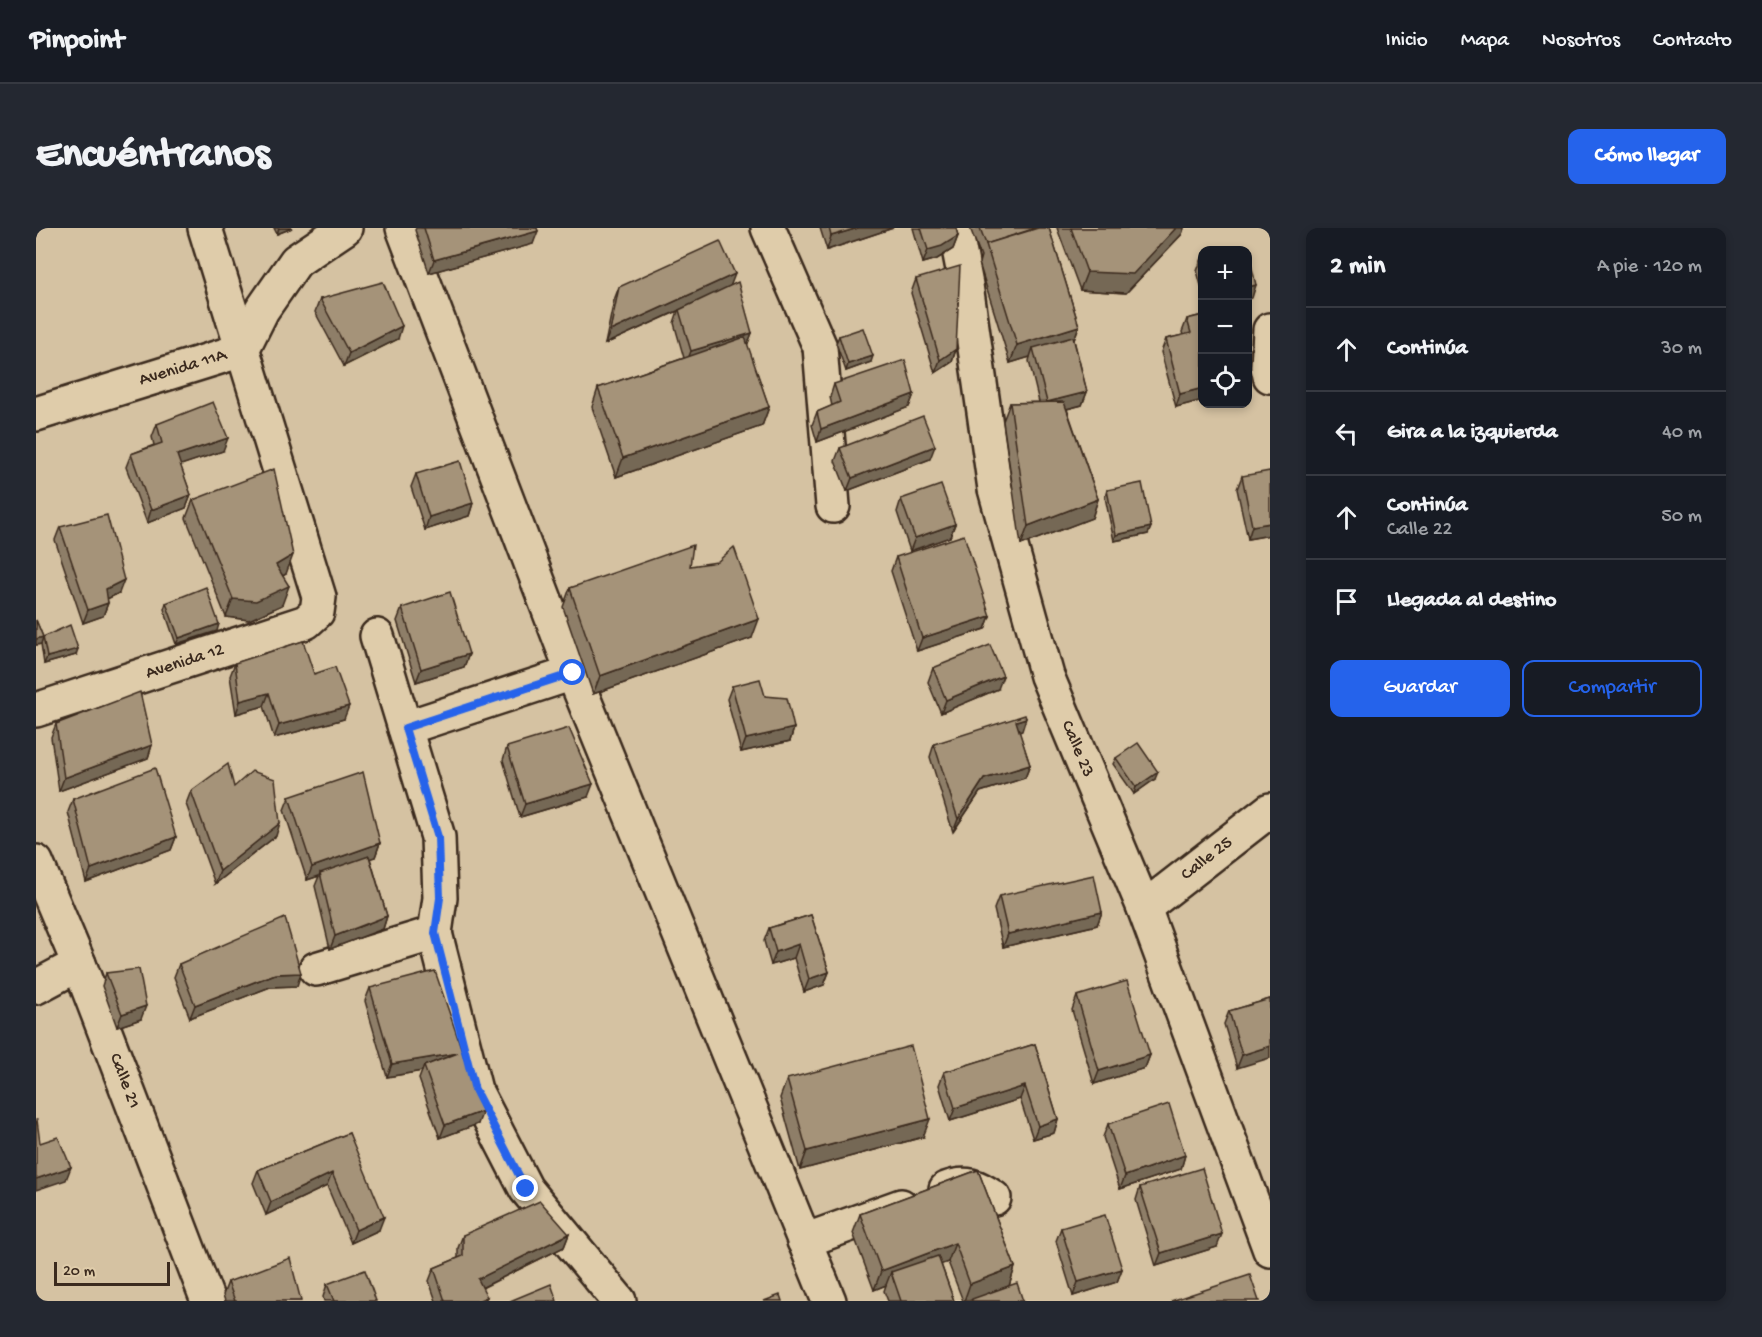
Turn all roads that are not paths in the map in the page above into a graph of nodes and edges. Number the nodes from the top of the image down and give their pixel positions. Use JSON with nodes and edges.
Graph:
{"nodes":[{"id":1,"x":205,"y":228,"type":"edge"},
{"id":2,"x":345,"y":228,"type":"edge"},
{"id":3,"x":403,"y":228,"type":"edge"},
{"id":4,"x":768,"y":228,"type":"edge"},
{"id":5,"x":955,"y":228,"type":"edge"},
{"id":6,"x":1270,"y":330,"type":"edge"},
{"id":7,"x":242,"y":350,"type":"junction"},
{"id":8,"x":1270,"y":376,"type":"edge"},
{"id":9,"x":36,"y":414,"type":"edge"},
{"id":10,"x":833,"y":506,"type":"dead end"},
{"id":11,"x":377,"y":636,"type":"dead end"},
{"id":12,"x":573,"y":673,"type":"junction"},
{"id":13,"x":36,"y":710,"type":"edge"},
{"id":14,"x":405,"y":728,"type":"junction"},
{"id":15,"x":1270,"y":810,"type":"edge"},
{"id":16,"x":36,"y":862,"type":"edge"},
{"id":17,"x":1144,"y":908,"type":"junction"},
{"id":18,"x":435,"y":933,"type":"junction"},
{"id":19,"x":79,"y":964,"type":"junction"},
{"id":20,"x":316,"y":969,"type":"dead end"},
{"id":21,"x":36,"y":987,"type":"edge"},
{"id":22,"x":994,"y":1198,"type":"dead end"},
{"id":23,"x":804,"y":1241,"type":"junction"},
{"id":24,"x":1270,"y":1250,"type":"edge"},
{"id":25,"x":208,"y":1301,"type":"edge"},
{"id":26,"x":619,"y":1301,"type":"edge"},
{"id":27,"x":829,"y":1301,"type":"edge"}],
"edges":[{"from":1,"to":7,"type":"street"},
{"from":2,"to":7,"type":"street","name":"Avenida 11A"},
{"from":3,"to":12,"type":"street"},
{"from":4,"to":10,"type":"street"},
{"from":5,"to":17,"type":"street","name":"Calle 23"},
{"from":6,"to":8,"type":"street"},
{"from":7,"to":9,"type":"street","name":"Avenida 11A"},
{"from":7,"to":13,"type":"street","name":"Avenida 12"},
{"from":11,"to":14,"type":"street"},
{"from":12,"to":14,"type":"street"},
{"from":12,"to":23,"type":"street"},
{"from":14,"to":18,"type":"street"},
{"from":15,"to":17,"type":"street","name":"Calle 25"},
{"from":16,"to":19,"type":"street","name":"Calle 21"},
{"from":17,"to":24,"type":"street","name":"Calle 23"},
{"from":18,"to":20,"type":"street"},
{"from":18,"to":26,"type":"street"},
{"from":19,"to":21,"type":"street"},
{"from":19,"to":25,"type":"street","name":"Calle 21"},
{"from":22,"to":23,"type":"street"},
{"from":23,"to":27,"type":"street"}]}
